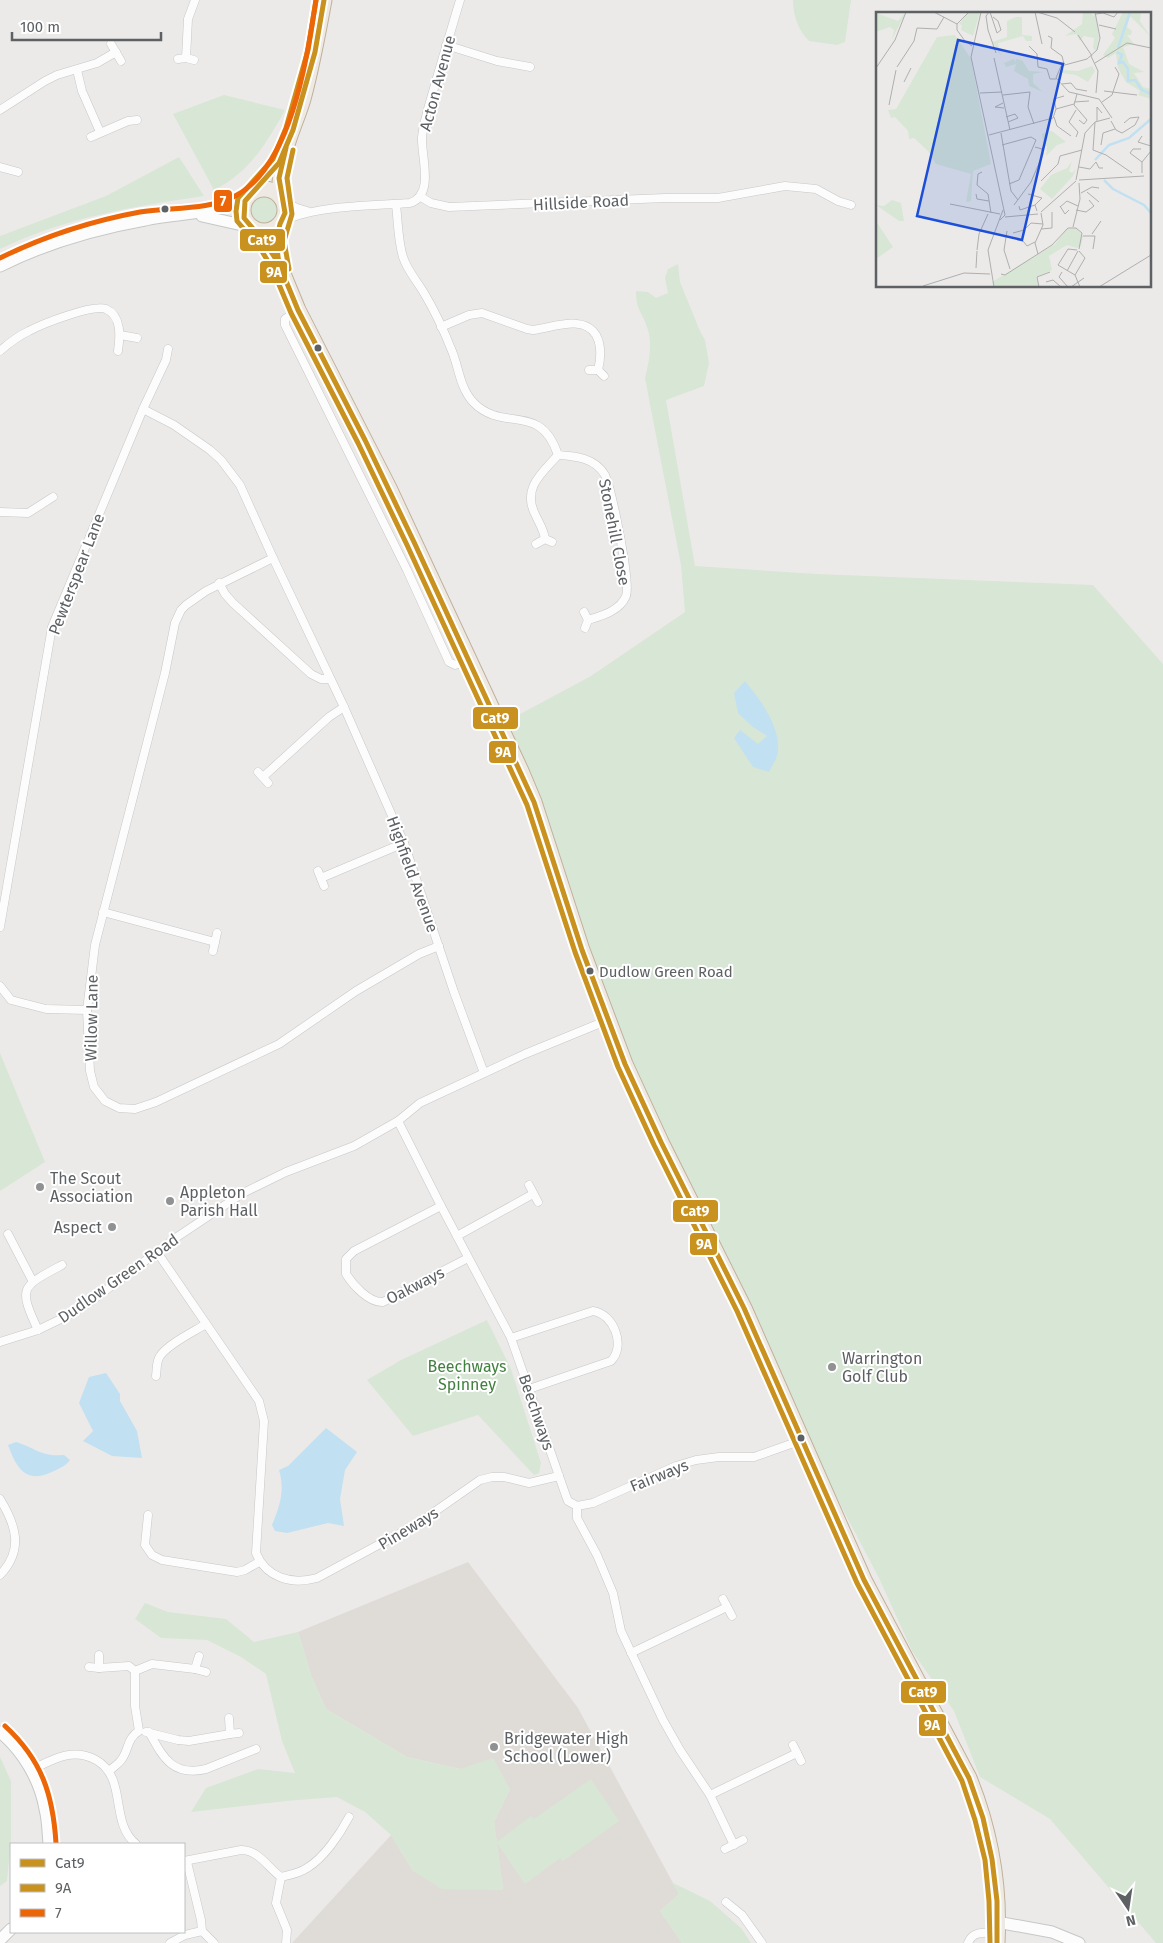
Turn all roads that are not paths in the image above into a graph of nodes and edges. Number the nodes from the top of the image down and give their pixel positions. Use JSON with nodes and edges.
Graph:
{"nodes":[{"id":1,"x":195,"y":0,"type":"edge"},
{"id":2,"x":324,"y":0,"type":"edge"},
{"id":3,"x":460,"y":0,"type":"edge"},
{"id":4,"x":111,"y":44,"type":"dead end"},
{"id":5,"x":446,"y":45,"type":"junction"},
{"id":6,"x":116,"y":52,"type":"junction"},
{"id":7,"x":186,"y":59,"type":"dead end"},
{"id":8,"x":121,"y":61,"type":"dead end"},
{"id":9,"x":530,"y":67,"type":"dead end"},
{"id":10,"x":77,"y":70,"type":"junction"},
{"id":11,"x":0,"y":110,"type":"edge"},
{"id":12,"x":137,"y":120,"type":"dead end"},
{"id":13,"x":100,"y":132,"type":"junction"},
{"id":14,"x":92,"y":137,"type":"dead end"},
{"id":15,"x":284,"y":154,"type":"junction"},
{"id":16,"x":0,"y":167,"type":"edge"},
{"id":17,"x":18,"y":172,"type":"dead end"},
{"id":18,"x":250,"y":195,"type":"junction"},
{"id":19,"x":421,"y":197,"type":"junction"},
{"id":20,"x":282,"y":200,"type":"junction"},
{"id":21,"x":396,"y":204,"type":"junction"},
{"id":22,"x":851,"y":205,"type":"dead end"},
{"id":23,"x":311,"y":212,"type":"junction"},
{"id":24,"x":192,"y":215,"type":"junction"},
{"id":25,"x":280,"y":224,"type":"junction"},
{"id":26,"x":252,"y":228,"type":"junction"},
{"id":27,"x":279,"y":264,"type":"junction"},
{"id":28,"x":0,"y":266,"type":"edge"},
{"id":29,"x":441,"y":327,"type":"junction"},
{"id":30,"x":120,"y":335,"type":"junction"},
{"id":31,"x":137,"y":338,"type":"dead end"},
{"id":32,"x":168,"y":349,"type":"dead end"},
{"id":33,"x":0,"y":351,"type":"edge"},
{"id":34,"x":118,"y":351,"type":"dead end"},
{"id":35,"x":589,"y":370,"type":"dead end"},
{"id":36,"x":598,"y":370,"type":"junction"},
{"id":37,"x":604,"y":376,"type":"dead end"},
{"id":38,"x":143,"y":409,"type":"junction"},
{"id":39,"x":558,"y":454,"type":"junction"},
{"id":40,"x":53,"y":497,"type":"dead end"},
{"id":41,"x":45,"y":504,"type":"junction"},
{"id":42,"x":52,"y":509,"type":"dead end"},
{"id":43,"x":0,"y":512,"type":"edge"},
{"id":44,"x":536,"y":544,"type":"dead end"},
{"id":45,"x":273,"y":558,"type":"junction"},
{"id":46,"x":219,"y":583,"type":"junction"},
{"id":47,"x":584,"y":612,"type":"dead end"},
{"id":48,"x":330,"y":679,"type":"junction"},
{"id":49,"x":344,"y":707,"type":"junction"},
{"id":50,"x":263,"y":777,"type":"dead end"},
{"id":51,"x":404,"y":843,"type":"junction"},
{"id":52,"x":324,"y":886,"type":"dead end"},
{"id":53,"x":103,"y":912,"type":"junction"},
{"id":54,"x":0,"y":927,"type":"edge"},
{"id":55,"x":217,"y":933,"type":"dead end"},
{"id":56,"x":215,"y":942,"type":"junction"},
{"id":57,"x":439,"y":946,"type":"junction"},
{"id":58,"x":213,"y":951,"type":"dead end"},
{"id":59,"x":0,"y":986,"type":"edge"},
{"id":60,"x":87,"y":1010,"type":"junction"},
{"id":61,"x":608,"y":1020,"type":"junction"},
{"id":62,"x":484,"y":1073,"type":"junction"},
{"id":63,"x":398,"y":1121,"type":"junction"},
{"id":64,"x":529,"y":1185,"type":"dead end"},
{"id":65,"x":533,"y":1194,"type":"junction"},
{"id":66,"x":538,"y":1202,"type":"dead end"},
{"id":67,"x":440,"y":1206,"type":"junction"},
{"id":68,"x":8,"y":1234,"type":"dead end"},
{"id":69,"x":456,"y":1236,"type":"junction"},
{"id":70,"x":157,"y":1252,"type":"junction"},
{"id":71,"x":468,"y":1258,"type":"junction"},
{"id":72,"x":62,"y":1265,"type":"dead end"},
{"id":73,"x":32,"y":1280,"type":"junction"},
{"id":74,"x":206,"y":1324,"type":"junction"},
{"id":75,"x":38,"y":1330,"type":"junction"},
{"id":76,"x":511,"y":1338,"type":"junction"},
{"id":77,"x":0,"y":1342,"type":"edge"},
{"id":78,"x":156,"y":1376,"type":"dead end"},
{"id":79,"x":529,"y":1389,"type":"junction"},
{"id":80,"x":802,"y":1440,"type":"junction"},
{"id":81,"x":559,"y":1476,"type":"junction"},
{"id":82,"x":0,"y":1499,"type":"edge"},
{"id":83,"x":577,"y":1506,"type":"junction"},
{"id":84,"x":148,"y":1514,"type":"dead end"},
{"id":85,"x":259,"y":1562,"type":"junction"},
{"id":86,"x":0,"y":1575,"type":"edge"},
{"id":87,"x":723,"y":1599,"type":"dead end"},
{"id":88,"x":727,"y":1607,"type":"junction"},
{"id":89,"x":732,"y":1616,"type":"dead end"},
{"id":90,"x":632,"y":1653,"type":"junction"},
{"id":91,"x":99,"y":1655,"type":"dead end"},
{"id":92,"x":199,"y":1656,"type":"dead end"},
{"id":93,"x":89,"y":1667,"type":"dead end"},
{"id":94,"x":98,"y":1668,"type":"junction"},
{"id":95,"x":195,"y":1669,"type":"junction"},
{"id":96,"x":136,"y":1671,"type":"junction"},
{"id":97,"x":206,"y":1672,"type":"dead end"},
{"id":98,"x":229,"y":1718,"type":"dead end"},
{"id":99,"x":139,"y":1731,"type":"junction"},
{"id":100,"x":0,"y":1732,"type":"edge"},
{"id":101,"x":149,"y":1732,"type":"junction"},
{"id":102,"x":239,"y":1733,"type":"dead end"},
{"id":103,"x":230,"y":1734,"type":"junction"},
{"id":104,"x":793,"y":1745,"type":"dead end"},
{"id":105,"x":256,"y":1749,"type":"dead end"},
{"id":106,"x":31,"y":1770,"type":"junction"},
{"id":107,"x":109,"y":1770,"type":"junction"},
{"id":108,"x":710,"y":1795,"type":"junction"},
{"id":109,"x":349,"y":1817,"type":"dead end"},
{"id":110,"x":744,"y":1840,"type":"dead end"},
{"id":111,"x":49,"y":1843,"type":"edge"},
{"id":112,"x":135,"y":1843,"type":"edge"},
{"id":113,"x":734,"y":1845,"type":"junction"},
{"id":114,"x":725,"y":1849,"type":"dead end"},
{"id":115,"x":186,"y":1862,"type":"edge"},
{"id":116,"x":281,"y":1877,"type":"junction"},
{"id":117,"x":726,"y":1902,"type":"dead end"},
{"id":118,"x":10,"y":1930,"type":"edge"},
{"id":119,"x":202,"y":1931,"type":"junction"},
{"id":120,"x":997,"y":1933,"type":"edge"},
{"id":121,"x":0,"y":1940,"type":"edge"},
{"id":122,"x":170,"y":1943,"type":"edge"},
{"id":123,"x":214,"y":1943,"type":"edge"},
{"id":124,"x":286,"y":1943,"type":"edge"},
{"id":125,"x":762,"y":1943,"type":"edge"},
{"id":126,"x":968,"y":1943,"type":"edge"},
{"id":127,"x":1079,"y":1943,"type":"edge"}],
"edges":[{"from":1,"to":7,"type":"street"},
{"from":2,"to":15,"type":"highway"},
{"from":3,"to":5,"type":"street","name":"Acton Avenue"},
{"from":4,"to":6,"type":"street"},
{"from":5,"to":9,"type":"street"},
{"from":5,"to":19,"type":"street","name":"Acton Avenue"},
{"from":6,"to":8,"type":"street"},
{"from":6,"to":10,"type":"street"},
{"from":10,"to":11,"type":"street"},
{"from":10,"to":13,"type":"street"},
{"from":12,"to":13,"type":"street"},
{"from":13,"to":14,"type":"street"},
{"from":15,"to":18,"type":"highway"},
{"from":15,"to":20,"type":"highway"},
{"from":16,"to":17,"type":"street"},
{"from":18,"to":20,"type":"highway"},
{"from":18,"to":24,"type":"street"},
{"from":18,"to":26,"type":"highway"},
{"from":19,"to":21,"type":"street"},
{"from":19,"to":22,"type":"street","name":"Hillside Road"},
{"from":20,"to":23,"type":"street"},
{"from":20,"to":25,"type":"highway"},
{"from":21,"to":23,"type":"street"},
{"from":21,"to":29,"type":"street"},
{"from":23,"to":25,"type":"street"},
{"from":24,"to":26,"type":"street"},
{"from":24,"to":28,"type":"street"},
{"from":25,"to":26,"type":"highway"},
{"from":25,"to":27,"type":"highway"},
{"from":26,"to":27,"type":"highway"},
{"from":27,"to":61,"type":"highway"},
{"from":29,"to":36,"type":"street"},
{"from":29,"to":39,"type":"street"},
{"from":30,"to":31,"type":"street"},
{"from":30,"to":33,"type":"street"},
{"from":30,"to":34,"type":"street"},
{"from":32,"to":38,"type":"street","name":"Pewterspear Lane"},
{"from":35,"to":36,"type":"street"},
{"from":36,"to":37,"type":"street"},
{"from":38,"to":45,"type":"street","name":"Highfield Avenue"},
{"from":38,"to":54,"type":"street","name":"Pewterspear Lane"},
{"from":39,"to":44,"type":"street"},
{"from":39,"to":47,"type":"street","name":"Stonehill Close"},
{"from":40,"to":41,"type":"street"},
{"from":41,"to":42,"type":"street"},
{"from":41,"to":43,"type":"street"},
{"from":45,"to":46,"type":"street"},
{"from":45,"to":48,"type":"street","name":"Highfield Avenue"},
{"from":46,"to":48,"type":"street"},
{"from":46,"to":53,"type":"street","name":"Willow Lane"},
{"from":48,"to":49,"type":"street","name":"Highfield Avenue"},
{"from":49,"to":50,"type":"street"},
{"from":49,"to":51,"type":"street","name":"Highfield Avenue"},
{"from":51,"to":52,"type":"street"},
{"from":51,"to":57,"type":"street","name":"Highfield Avenue"},
{"from":53,"to":56,"type":"street"},
{"from":53,"to":60,"type":"street","name":"Willow Lane"},
{"from":55,"to":56,"type":"street"},
{"from":56,"to":58,"type":"street"},
{"from":57,"to":60,"type":"street","name":"Willow Lane"},
{"from":57,"to":62,"type":"street","name":"Highfield Avenue"},
{"from":59,"to":60,"type":"street"},
{"from":61,"to":62,"type":"street","name":"Dudlow Green Road"},
{"from":61,"to":80,"type":"highway"},
{"from":62,"to":63,"type":"street","name":"Dudlow Green Road"},
{"from":63,"to":67,"type":"street","name":"Beechways"},
{"from":63,"to":70,"type":"street","name":"Dudlow Green Road"},
{"from":64,"to":65,"type":"street"},
{"from":65,"to":66,"type":"street"},
{"from":65,"to":69,"type":"street"},
{"from":67,"to":69,"type":"street","name":"Beechways"},
{"from":67,"to":71,"type":"street","name":"Oakways"},
{"from":68,"to":73,"type":"street"},
{"from":69,"to":71,"type":"street","name":"Beechways"},
{"from":70,"to":74,"type":"street"},
{"from":70,"to":75,"type":"street","name":"Dudlow Green Road"},
{"from":71,"to":76,"type":"street","name":"Beechways"},
{"from":72,"to":73,"type":"street"},
{"from":73,"to":75,"type":"street"},
{"from":74,"to":78,"type":"street"},
{"from":74,"to":85,"type":"street"},
{"from":75,"to":77,"type":"street","name":"Dudlow Green Road"},
{"from":76,"to":79,"type":"street","name":"Beechways"},
{"from":76,"to":79,"type":"street"},
{"from":79,"to":81,"type":"street","name":"Beechways"},
{"from":80,"to":83,"type":"street","name":"Fairways"},
{"from":80,"to":120,"type":"highway"},
{"from":81,"to":83,"type":"street","name":"Beechways"},
{"from":81,"to":85,"type":"street","name":"Pineways"},
{"from":82,"to":86,"type":"street"},
{"from":83,"to":90,"type":"street","name":"Beechways"},
{"from":84,"to":85,"type":"street"},
{"from":87,"to":88,"type":"street"},
{"from":88,"to":89,"type":"street"},
{"from":88,"to":90,"type":"street"},
{"from":90,"to":108,"type":"street","name":"Beechways"},
{"from":91,"to":94,"type":"street"},
{"from":92,"to":95,"type":"street"},
{"from":93,"to":94,"type":"street"},
{"from":94,"to":96,"type":"street"},
{"from":95,"to":96,"type":"street"},
{"from":95,"to":97,"type":"street"},
{"from":96,"to":99,"type":"street"},
{"from":98,"to":103,"type":"street"},
{"from":99,"to":101,"type":"street"},
{"from":99,"to":107,"type":"street"},
{"from":100,"to":106,"type":"street"},
{"from":101,"to":103,"type":"street"},
{"from":101,"to":105,"type":"street"},
{"from":102,"to":103,"type":"street"},
{"from":104,"to":108,"type":"street"},
{"from":106,"to":107,"type":"street"},
{"from":106,"to":111,"type":"street"},
{"from":107,"to":112,"type":"street"},
{"from":108,"to":113,"type":"street","name":"Beechways"},
{"from":109,"to":116,"type":"street"},
{"from":110,"to":113,"type":"street"},
{"from":113,"to":114,"type":"street"},
{"from":115,"to":116,"type":"street"},
{"from":115,"to":119,"type":"street"},
{"from":116,"to":124,"type":"street"},
{"from":117,"to":125,"type":"street"},
{"from":118,"to":121,"type":"street"},
{"from":119,"to":122,"type":"street"},
{"from":119,"to":123,"type":"street"},
{"from":120,"to":126,"type":"street"},
{"from":120,"to":127,"type":"street"}]}
